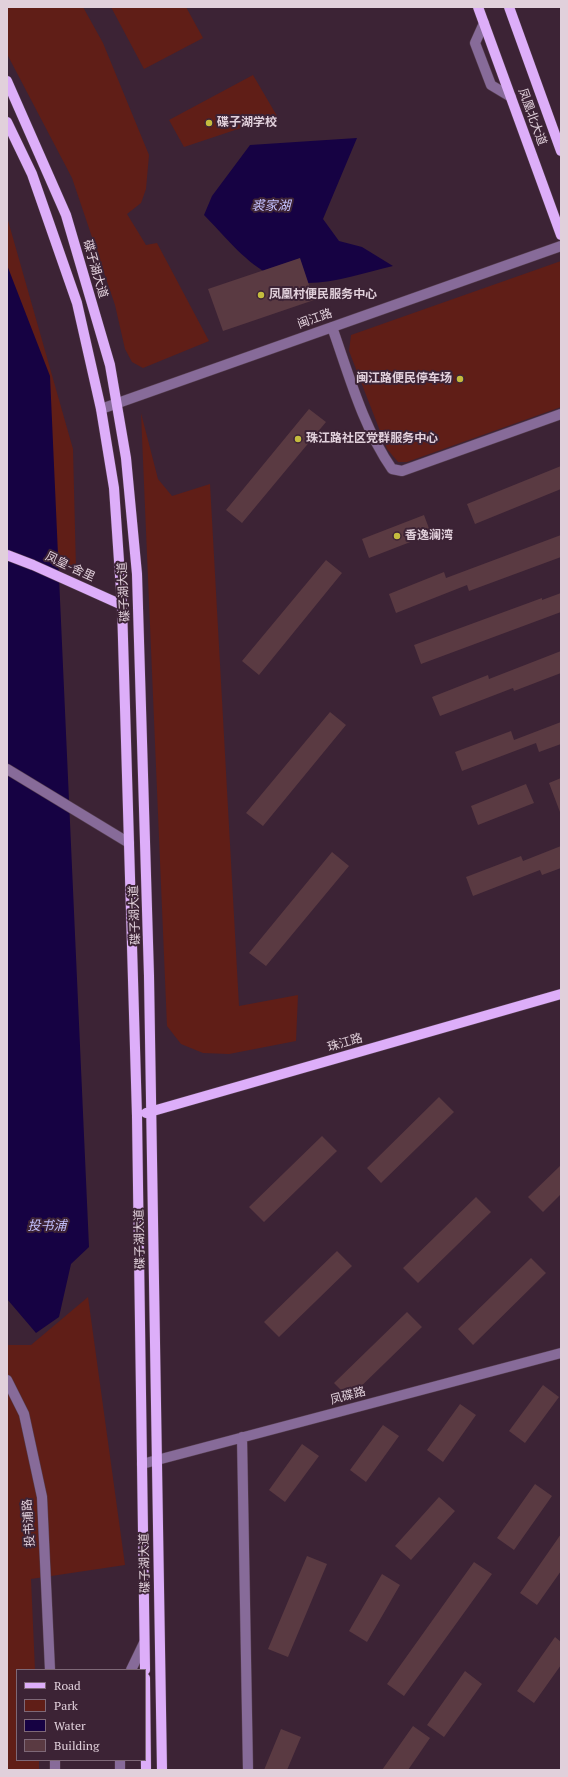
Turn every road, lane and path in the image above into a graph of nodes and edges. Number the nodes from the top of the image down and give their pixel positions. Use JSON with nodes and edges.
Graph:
{"nodes":[{"id":1,"x":478,"y":7,"type":"edge"},
{"id":2,"x":509,"y":7,"type":"edge"},
{"id":3,"x":484,"y":23,"type":"junction"},
{"id":4,"x":7,"y":81,"type":"edge"},
{"id":5,"x":511,"y":97,"type":"junction"},
{"id":6,"x":7,"y":122,"type":"edge"},
{"id":7,"x":561,"y":151,"type":"edge"},
{"id":8,"x":561,"y":235,"type":"edge"},
{"id":9,"x":561,"y":246,"type":"edge"},
{"id":10,"x":332,"y":327,"type":"junction"},
{"id":11,"x":116,"y":403,"type":"junction"},
{"id":12,"x":101,"y":409,"type":"junction"},
{"id":13,"x":561,"y":414,"type":"edge"},
{"id":14,"x":7,"y":555,"type":"edge"},
{"id":15,"x":122,"y":605,"type":"junction"},
{"id":16,"x":7,"y":769,"type":"edge"},
{"id":17,"x":129,"y":843,"type":"junction"},
{"id":18,"x":561,"y":994,"type":"edge"},
{"id":19,"x":151,"y":1112,"type":"junction"},
{"id":20,"x":137,"y":1116,"type":"junction"},
{"id":21,"x":561,"y":1352,"type":"edge"},
{"id":22,"x":7,"y":1380,"type":"edge"},
{"id":23,"x":242,"y":1438,"type":"junction"},
{"id":24,"x":157,"y":1460,"type":"junction"},
{"id":25,"x":142,"y":1464,"type":"junction"},
{"id":26,"x":144,"y":1643,"type":"junction"},
{"id":27,"x":50,"y":1669,"type":"edge"},
{"id":28,"x":131,"y":1669,"type":"edge"},
{"id":29,"x":145,"y":1669,"type":"edge"},
{"id":30,"x":162,"y":1770,"type":"edge"},
{"id":31,"x":248,"y":1770,"type":"edge"}],
"edges":[{"from":1,"to":3,"type":"main road","name":"凤凰北大道"},
{"from":2,"to":7,"type":"main road","name":"凤凰北大道"},
{"from":3,"to":5,"type":"main road","name":"凤凰北大道"},
{"from":3,"to":5,"type":"street"},
{"from":4,"to":11,"type":"main road","name":"碟子湖大道"},
{"from":5,"to":8,"type":"main road","name":"凤凰北大道"},
{"from":6,"to":12,"type":"main road","name":"碟子湖大道"},
{"from":9,"to":10,"type":"street","name":"闽江路"},
{"from":10,"to":11,"type":"street","name":"闽江路"},
{"from":10,"to":13,"type":"street"},
{"from":11,"to":12,"type":"street","name":"闽江路"},
{"from":11,"to":19,"type":"main road","name":"碟子湖大道"},
{"from":12,"to":15,"type":"main road","name":"碟子湖大道"},
{"from":14,"to":15,"type":"main road","name":"凤皇-舍里"},
{"from":15,"to":17,"type":"main road","name":"碟子湖大道"},
{"from":16,"to":17,"type":"street"},
{"from":17,"to":20,"type":"main road","name":"碟子湖大道"},
{"from":18,"to":19,"type":"main road","name":"珠江路"},
{"from":19,"to":20,"type":"main road","name":"珠江路"},
{"from":19,"to":24,"type":"main road","name":"碟子湖大道"},
{"from":20,"to":25,"type":"main road","name":"碟子湖大道"},
{"from":21,"to":23,"type":"street","name":"凤碟路"},
{"from":22,"to":27,"type":"street","name":"投书浦路"},
{"from":23,"to":24,"type":"street","name":"凤碟路"},
{"from":23,"to":31,"type":"street"},
{"from":24,"to":25,"type":"street","name":"凤碟路"},
{"from":24,"to":30,"type":"main road","name":"碟子湖大道"},
{"from":25,"to":26,"type":"main road","name":"碟子湖大道"},
{"from":26,"to":28,"type":"street"},
{"from":26,"to":29,"type":"main road","name":"碟子湖大道"}]}
